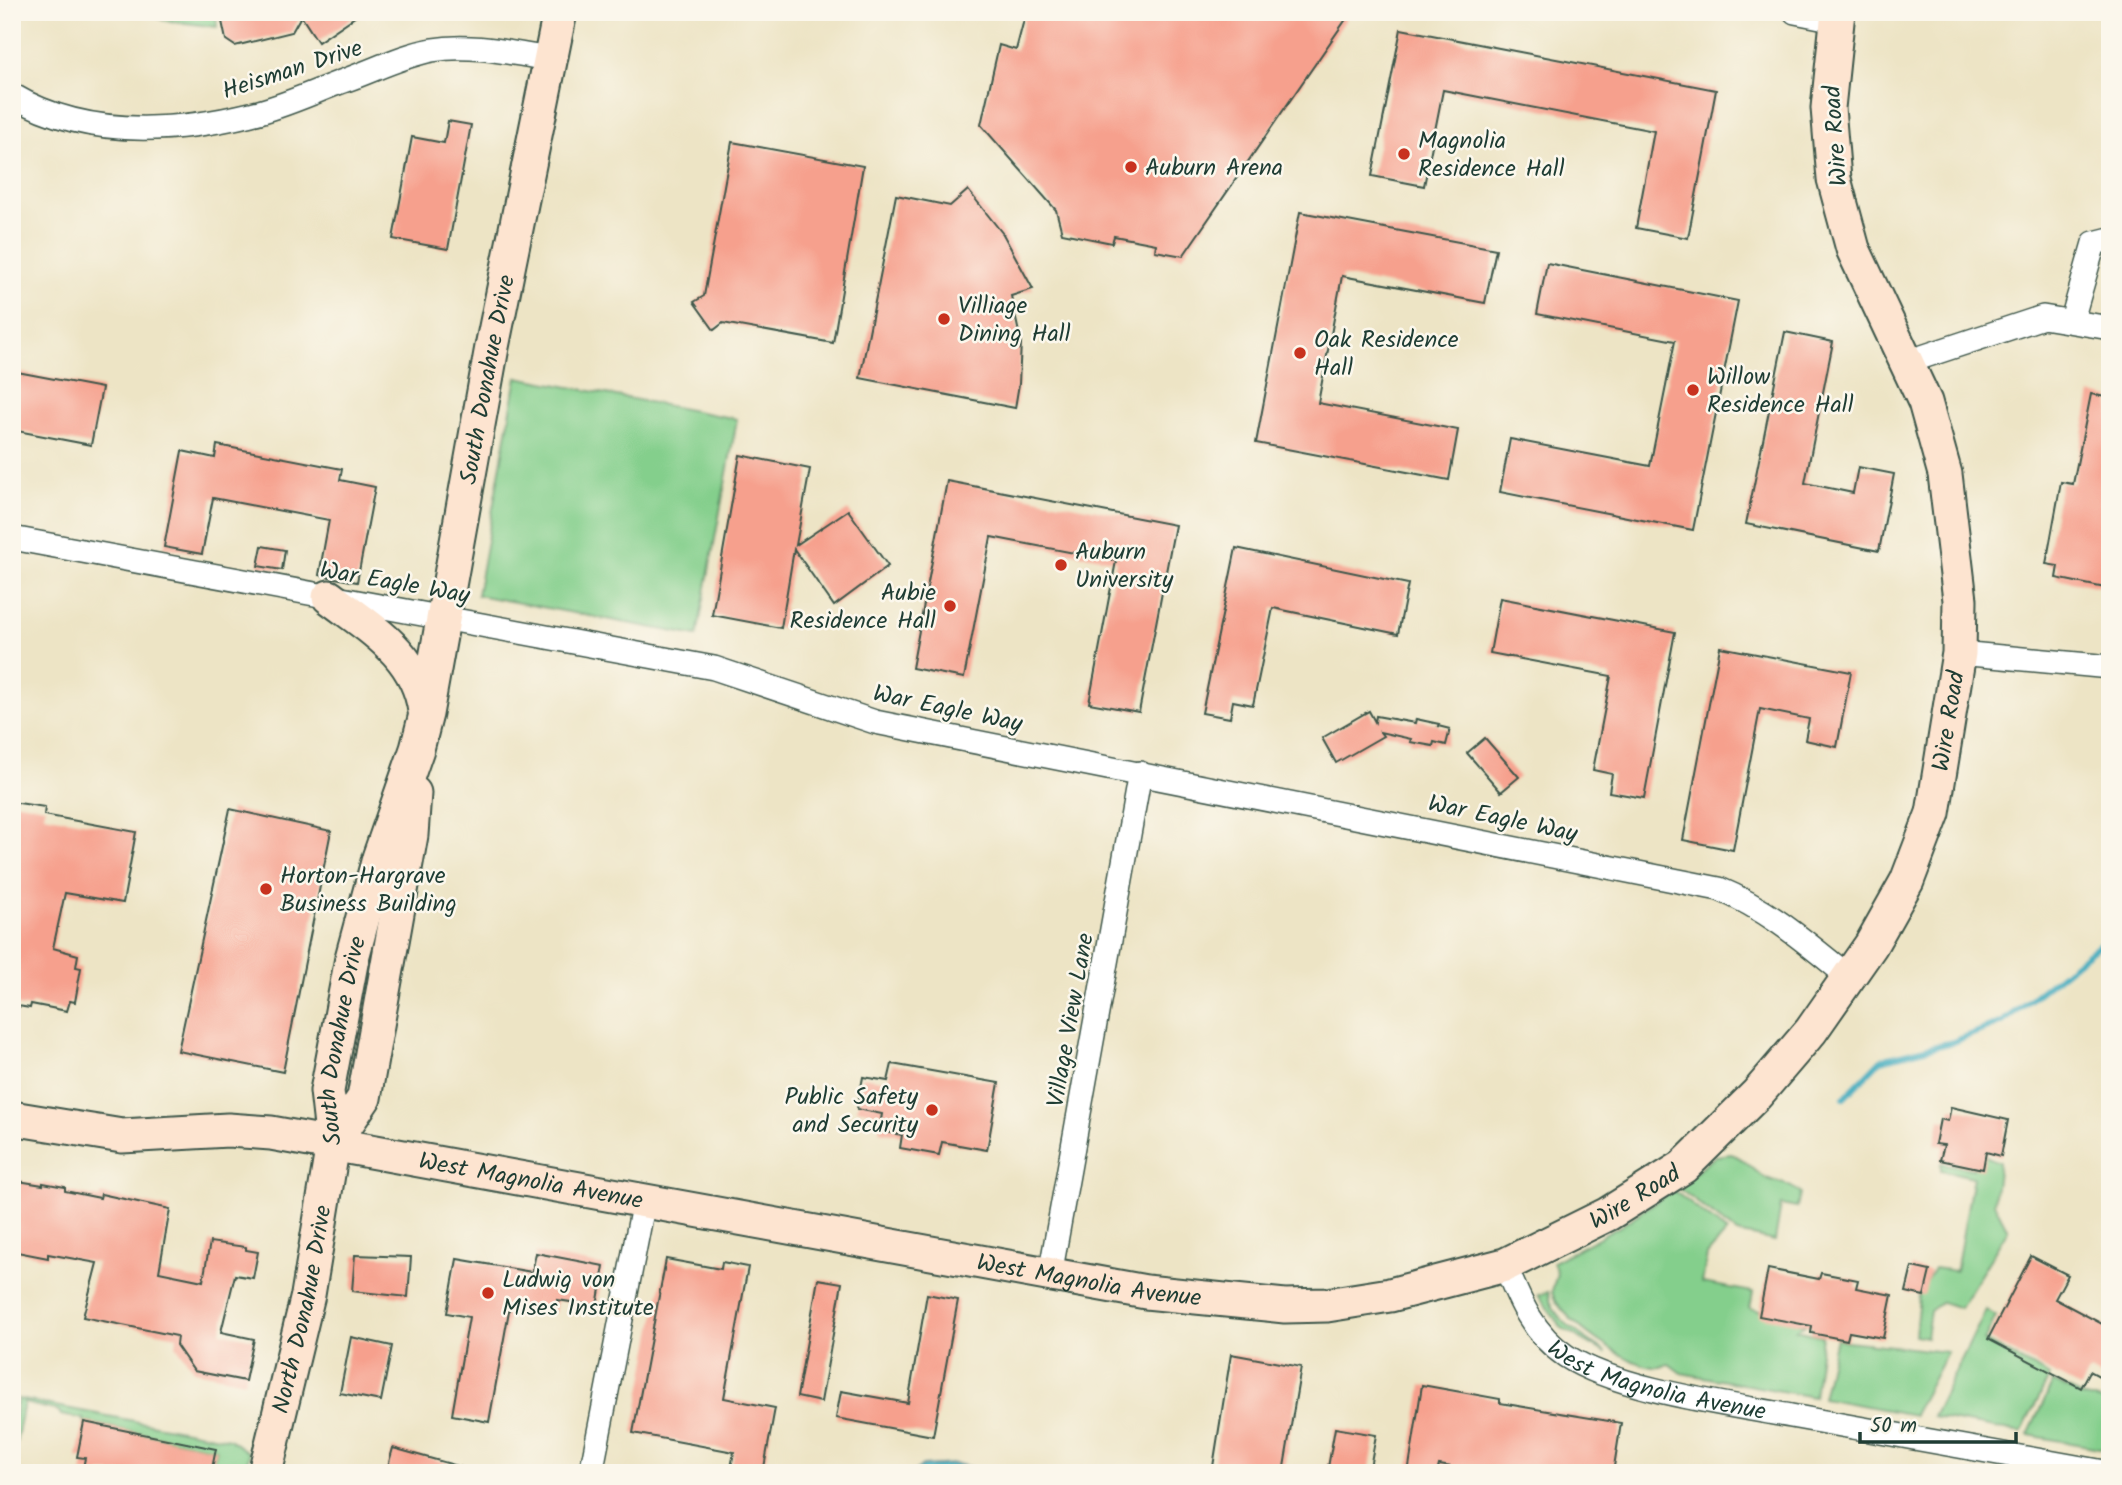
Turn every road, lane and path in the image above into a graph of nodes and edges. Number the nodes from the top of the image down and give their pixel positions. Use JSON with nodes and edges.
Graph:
{"nodes":[{"id":1,"x":560,"y":12,"type":"edge"},
{"id":2,"x":1795,"y":12,"type":"edge"},
{"id":3,"x":1837,"y":16,"type":"edge"},
{"id":4,"x":549,"y":59,"type":"junction"},
{"id":5,"x":12,"y":96,"type":"edge"},
{"id":6,"x":2110,"y":239,"type":"edge"},
{"id":7,"x":2072,"y":320,"type":"junction"},
{"id":8,"x":2110,"y":328,"type":"edge"},
{"id":9,"x":1907,"y":362,"type":"junction"},
{"id":10,"x":12,"y":538,"type":"edge"},
{"id":11,"x":329,"y":597,"type":"junction"},
{"id":12,"x":444,"y":618,"type":"junction"},
{"id":13,"x":1959,"y":653,"type":"junction"},
{"id":14,"x":2110,"y":667,"type":"edge"},
{"id":15,"x":426,"y":713,"type":"junction"},
{"id":16,"x":1140,"y":773,"type":"junction"},
{"id":17,"x":1850,"y":978,"type":"junction"},
{"id":18,"x":12,"y":1118,"type":"edge"},
{"id":19,"x":333,"y":1144,"type":"junction"},
{"id":20,"x":644,"y":1201,"type":"junction"},
{"id":21,"x":1505,"y":1265,"type":"junction"},
{"id":22,"x":1050,"y":1275,"type":"junction"},
{"id":23,"x":265,"y":1473,"type":"edge"},
{"id":24,"x":591,"y":1473,"type":"edge"},
{"id":25,"x":2110,"y":1473,"type":"edge"}],
"edges":[{"from":1,"to":4,"type":"street","name":"South Donahue Drive"},
{"from":2,"to":3,"type":"street"},
{"from":3,"to":9,"type":"street","name":"Wire Road"},
{"from":4,"to":5,"type":"street","name":"Heisman Drive"},
{"from":4,"to":12,"type":"street","name":"South Donahue Drive"},
{"from":6,"to":7,"type":"street"},
{"from":7,"to":8,"type":"street"},
{"from":7,"to":9,"type":"street"},
{"from":9,"to":13,"type":"street","name":"Wire Road"},
{"from":10,"to":11,"type":"street","name":"War Eagle Way"},
{"from":11,"to":12,"type":"street","name":"War Eagle Way"},
{"from":11,"to":15,"type":"street"},
{"from":12,"to":15,"type":"street","name":"South Donahue Drive"},
{"from":12,"to":16,"type":"street","name":"War Eagle Way"},
{"from":13,"to":14,"type":"street"},
{"from":13,"to":17,"type":"street","name":"Wire Road"},
{"from":15,"to":19,"type":"street","name":"South Donahue Drive"},
{"from":16,"to":17,"type":"street","name":"War Eagle Way"},
{"from":16,"to":22,"type":"street","name":"Village View Lane"},
{"from":17,"to":21,"type":"street","name":"Wire Road"},
{"from":18,"to":19,"type":"street","name":"West Magnolia Avenue"},
{"from":19,"to":20,"type":"street","name":"West Magnolia Avenue"},
{"from":19,"to":23,"type":"street","name":"North Donahue Drive"},
{"from":20,"to":22,"type":"street","name":"West Magnolia Avenue"},
{"from":20,"to":24,"type":"street"},
{"from":21,"to":22,"type":"street","name":"West Magnolia Avenue"},
{"from":21,"to":25,"type":"street","name":"West Magnolia Avenue"}]}
